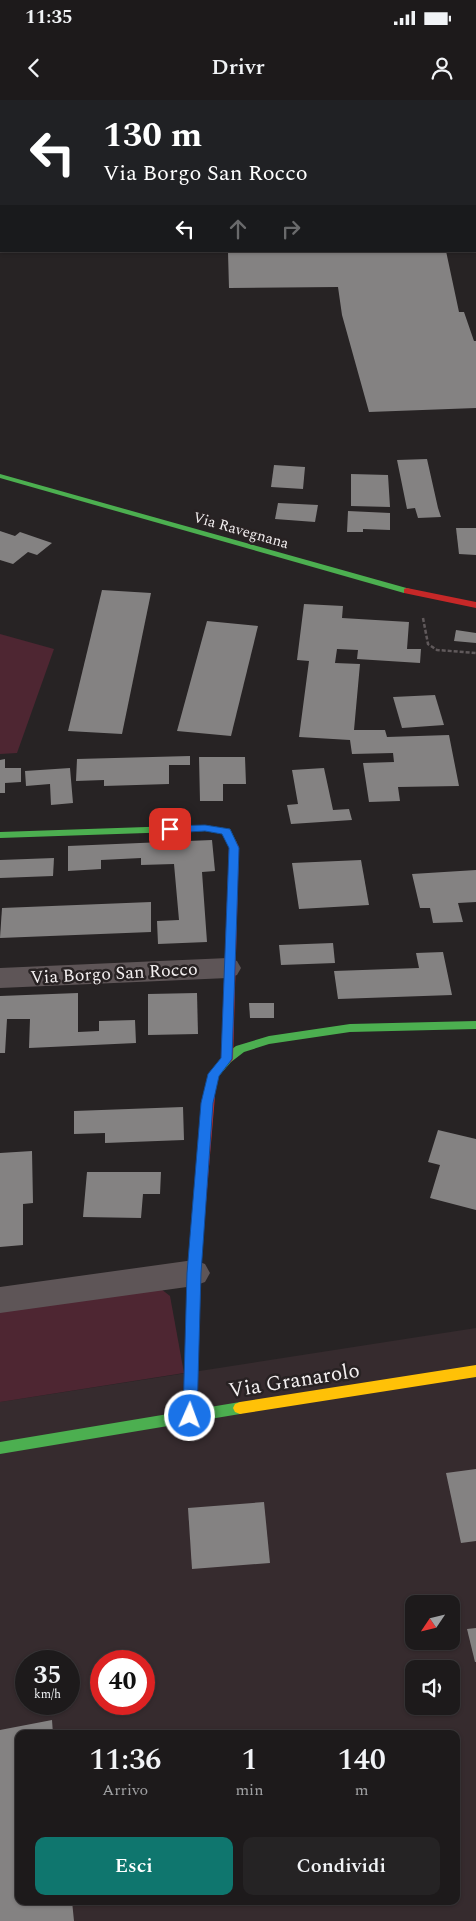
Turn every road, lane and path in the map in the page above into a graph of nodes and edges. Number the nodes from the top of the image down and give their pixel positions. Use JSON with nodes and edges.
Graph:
{"nodes":[{"id":1,"x":0,"y":476,"type":"edge"},
{"id":2,"x":476,"y":605,"type":"edge"},
{"id":3,"x":0,"y":835,"type":"edge"},
{"id":4,"x":228,"y":968,"type":"junction"},
{"id":5,"x":0,"y":978,"type":"edge"},
{"id":6,"x":476,"y":1025,"type":"edge"},
{"id":7,"x":226,"y":1059,"type":"junction"},
{"id":8,"x":194,"y":1273,"type":"junction"},
{"id":9,"x":0,"y":1300,"type":"edge"},
{"id":10,"x":476,"y":1370,"type":"edge"},
{"id":11,"x":190,"y":1416,"type":"junction"},
{"id":12,"x":0,"y":1448,"type":"edge"}],
"edges":[{"from":1,"to":2,"type":"street","name":"Via Ravegnana"},
{"from":3,"to":4,"type":"street"},
{"from":4,"to":5,"type":"street","name":"Via Borgo San Rocco"},
{"from":4,"to":7,"type":"street"},
{"from":6,"to":7,"type":"street"},
{"from":7,"to":8,"type":"street"},
{"from":8,"to":9,"type":"street"},
{"from":8,"to":11,"type":"street"},
{"from":10,"to":11,"type":"street","name":"Via Granarolo"},
{"from":11,"to":12,"type":"street","name":"Via Granarolo"}]}
